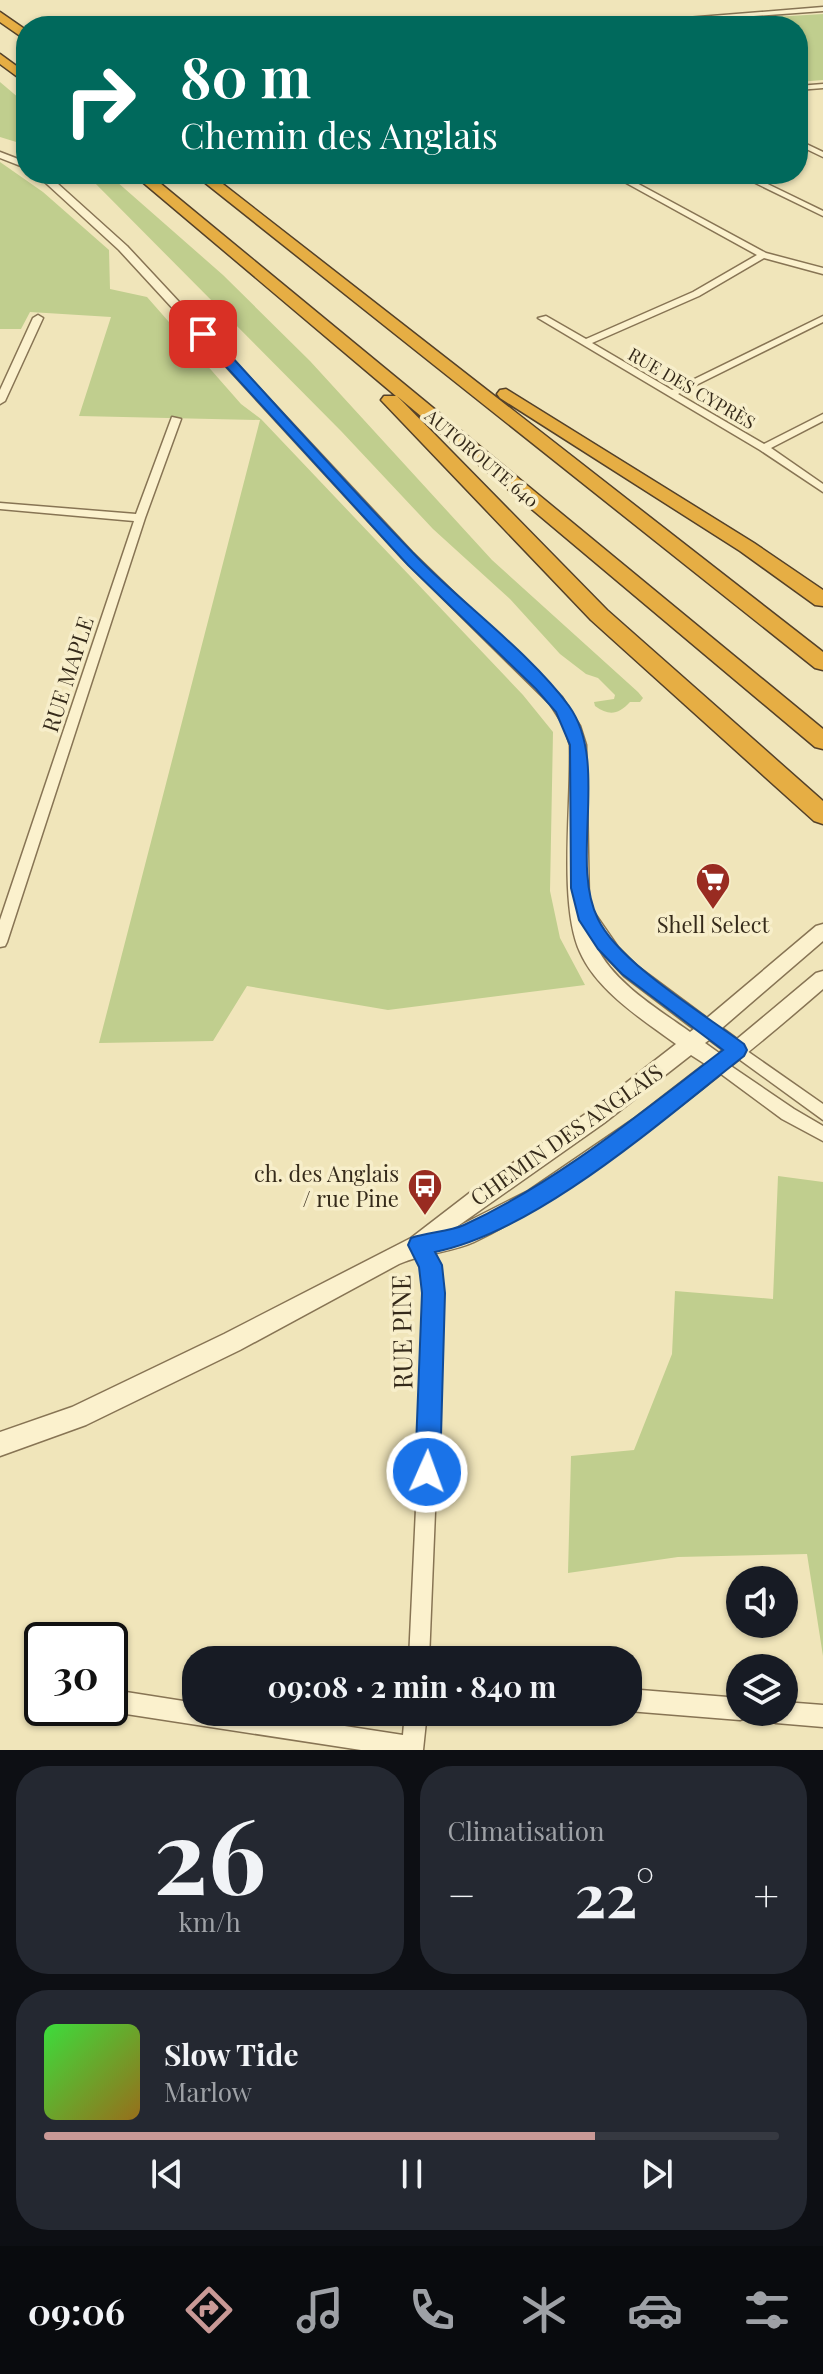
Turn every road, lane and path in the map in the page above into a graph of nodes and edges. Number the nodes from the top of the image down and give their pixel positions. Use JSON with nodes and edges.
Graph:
{"nodes":[{"id":1,"x":823,"y":9,"type":"edge"},
{"id":2,"x":0,"y":16,"type":"edge"},
{"id":3,"x":727,"y":16,"type":"edge"},
{"id":4,"x":16,"y":28,"type":"edge"},
{"id":5,"x":0,"y":58,"type":"edge"},
{"id":6,"x":16,"y":71,"type":"edge"},
{"id":7,"x":819,"y":86,"type":"edge"},
{"id":8,"x":823,"y":93,"type":"edge"},
{"id":9,"x":52,"y":184,"type":"edge"},
{"id":10,"x":152,"y":184,"type":"edge"},
{"id":11,"x":214,"y":184,"type":"edge"},
{"id":12,"x":632,"y":184,"type":"edge"},
{"id":13,"x":759,"y":184,"type":"edge"},
{"id":14,"x":823,"y":214,"type":"edge"},
{"id":15,"x":763,"y":255,"type":"junction"},
{"id":16,"x":823,"y":271,"type":"edge"},
{"id":17,"x":374,"y":310,"type":"junction"},
{"id":18,"x":38,"y":318,"type":"dead end"},
{"id":19,"x":543,"y":318,"type":"dead end"},
{"id":20,"x":823,"y":319,"type":"edge"},
{"id":21,"x":333,"y":334,"type":"junction"},
{"id":22,"x":585,"y":343,"type":"junction"},
{"id":23,"x":670,"y":394,"type":"junction"},
{"id":24,"x":0,"y":401,"type":"edge"},
{"id":25,"x":823,"y":417,"type":"edge"},
{"id":26,"x":176,"y":419,"type":"dead end"},
{"id":27,"x":764,"y":448,"type":"junction"},
{"id":28,"x":823,"y":489,"type":"edge"},
{"id":29,"x":0,"y":506,"type":"edge"},
{"id":30,"x":140,"y":518,"type":"junction"},
{"id":31,"x":823,"y":600,"type":"edge"},
{"id":32,"x":823,"y":663,"type":"edge"},
{"id":33,"x":823,"y":741,"type":"edge"},
{"id":34,"x":823,"y":815,"type":"edge"},
{"id":35,"x":580,"y":888,"type":"junction"},
{"id":36,"x":823,"y":931,"type":"edge"},
{"id":37,"x":0,"y":942,"type":"edge"},
{"id":38,"x":823,"y":978,"type":"edge"},
{"id":39,"x":708,"y":1027,"type":"junction"},
{"id":40,"x":690,"y":1042,"type":"junction"},
{"id":41,"x":737,"y":1050,"type":"junction"},
{"id":42,"x":719,"y":1064,"type":"junction"},
{"id":43,"x":823,"y":1113,"type":"edge"},
{"id":44,"x":823,"y":1134,"type":"edge"},
{"id":45,"x":419,"y":1245,"type":"junction"},
{"id":46,"x":0,"y":1444,"type":"edge"},
{"id":47,"x":420,"y":1646,"type":"edge"},
{"id":48,"x":642,"y":1701,"type":"edge"},
{"id":49,"x":128,"y":1703,"type":"edge"},
{"id":50,"x":726,"y":1708,"type":"edge"},
{"id":51,"x":798,"y":1714,"type":"edge"},
{"id":52,"x":823,"y":1716,"type":"edge"},
{"id":53,"x":414,"y":1726,"type":"edge"},
{"id":54,"x":412,"y":1749,"type":"edge"}],
"edges":[{"from":1,"to":3,"type":"street"},
{"from":2,"to":4,"type":"highway"},
{"from":5,"to":6,"type":"highway"},
{"from":7,"to":8,"type":"street"},
{"from":9,"to":35,"type":"street"},
{"from":10,"to":21,"type":"highway","name":"AUTOROUTE 640"},
{"from":11,"to":17,"type":"highway"},
{"from":12,"to":15,"type":"street"},
{"from":13,"to":14,"type":"street"},
{"from":15,"to":16,"type":"street"},
{"from":15,"to":22,"type":"street"},
{"from":17,"to":31,"type":"highway"},
{"from":17,"to":32,"type":"highway"},
{"from":18,"to":24,"type":"street"},
{"from":19,"to":22,"type":"street","name":"RUE DES CYPRÈS"},
{"from":20,"to":23,"type":"street"},
{"from":21,"to":33,"type":"highway","name":"AUTOROUTE 640"},
{"from":21,"to":34,"type":"highway"},
{"from":22,"to":23,"type":"street","name":"RUE DES CYPRÈS"},
{"from":23,"to":27,"type":"street","name":"RUE DES CYPRÈS"},
{"from":25,"to":27,"type":"street"},
{"from":26,"to":30,"type":"street","name":"RUE MAPLE"},
{"from":27,"to":28,"type":"street","name":"RUE DES CYPRÈS"},
{"from":29,"to":30,"type":"street"},
{"from":30,"to":37,"type":"street","name":"RUE MAPLE"},
{"from":35,"to":39,"type":"street"},
{"from":35,"to":40,"type":"street"},
{"from":36,"to":39,"type":"street","name":"CHEMIN DES ANGLAIS"},
{"from":38,"to":41,"type":"street","name":"CHEMIN DES ANGLAIS"},
{"from":39,"to":40,"type":"street","name":"CHEMIN DES ANGLAIS"},
{"from":39,"to":41,"type":"street"},
{"from":40,"to":42,"type":"street"},
{"from":40,"to":45,"type":"street","name":"CHEMIN DES ANGLAIS"},
{"from":41,"to":42,"type":"street","name":"CHEMIN DES ANGLAIS"},
{"from":41,"to":43,"type":"street"},
{"from":42,"to":44,"type":"street"},
{"from":42,"to":45,"type":"street","name":"CHEMIN DES ANGLAIS"},
{"from":45,"to":46,"type":"street","name":"CHEMIN DES ANGLAIS"},
{"from":45,"to":47,"type":"street","name":"RUE PINE"},
{"from":48,"to":50,"type":"street"},
{"from":49,"to":54,"type":"street"},
{"from":51,"to":52,"type":"street"},
{"from":53,"to":54,"type":"street"}]}
